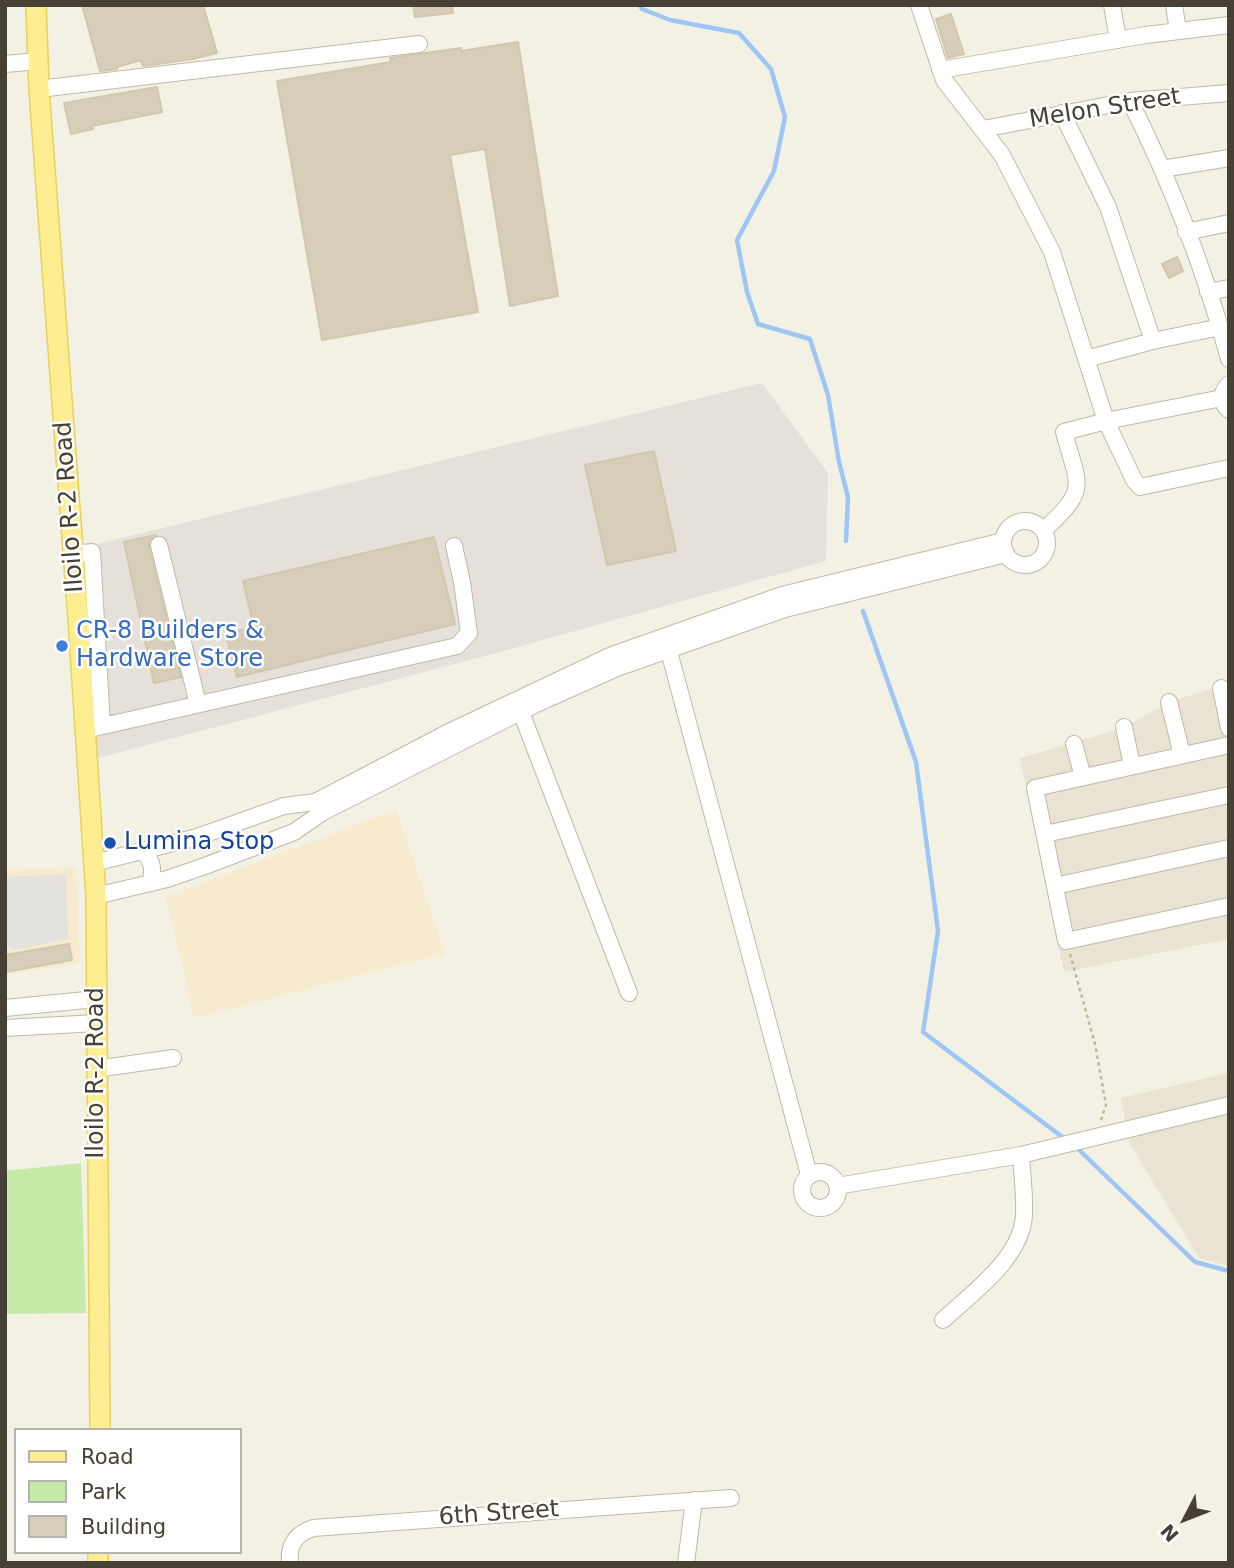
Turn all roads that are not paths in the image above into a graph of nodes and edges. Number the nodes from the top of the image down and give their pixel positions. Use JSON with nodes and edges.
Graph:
{"nodes":[{"id":1,"x":36,"y":5,"type":"edge"},
{"id":2,"x":1112,"y":5,"type":"edge"},
{"id":3,"x":1174,"y":5,"type":"edge"},
{"id":4,"x":923,"y":6,"type":"edge"},
{"id":5,"x":1229,"y":25,"type":"edge"},
{"id":6,"x":1178,"y":31,"type":"junction"},
{"id":7,"x":1118,"y":40,"type":"junction"},
{"id":8,"x":419,"y":44,"type":"dead end"},
{"id":9,"x":38,"y":61,"type":"junction"},
{"id":10,"x":5,"y":64,"type":"edge"},
{"id":11,"x":940,"y":70,"type":"junction"},
{"id":12,"x":39,"y":89,"type":"junction"},
{"id":13,"x":1229,"y":93,"type":"edge"},
{"id":14,"x":1130,"y":101,"type":"junction"},
{"id":15,"x":1062,"y":113,"type":"junction"},
{"id":16,"x":983,"y":129,"type":"junction"},
{"id":17,"x":1229,"y":158,"type":"edge"},
{"id":18,"x":1163,"y":169,"type":"junction"},
{"id":19,"x":1229,"y":223,"type":"edge"},
{"id":20,"x":1186,"y":232,"type":"junction"},
{"id":21,"x":1229,"y":288,"type":"edge"},
{"id":22,"x":1208,"y":292,"type":"junction"},
{"id":23,"x":1220,"y":327,"type":"junction"},
{"id":24,"x":1153,"y":341,"type":"junction"},
{"id":25,"x":1086,"y":359,"type":"junction"},
{"id":26,"x":1229,"y":359,"type":"edge"},
{"id":27,"x":1227,"y":397,"type":"edge"},
{"id":28,"x":1106,"y":421,"type":"junction"},
{"id":29,"x":1229,"y":468,"type":"edge"},
{"id":30,"x":1044,"y":530,"type":"junction"},
{"id":31,"x":159,"y":545,"type":"dead end"},
{"id":32,"x":454,"y":546,"type":"dead end"},
{"id":33,"x":1004,"y":548,"type":"junction"},
{"id":34,"x":666,"y":643,"type":"junction"},
{"id":35,"x":1221,"y":688,"type":"dead end"},
{"id":36,"x":1169,"y":702,"type":"dead end"},
{"id":37,"x":528,"y":703,"type":"junction"},
{"id":38,"x":198,"y":704,"type":"junction"},
{"id":39,"x":1124,"y":727,"type":"dead end"},
{"id":40,"x":94,"y":728,"type":"junction"},
{"id":41,"x":1229,"y":728,"type":"edge"},
{"id":42,"x":1074,"y":744,"type":"dead end"},
{"id":43,"x":1229,"y":745,"type":"edge"},
{"id":44,"x":1182,"y":755,"type":"junction"},
{"id":45,"x":1132,"y":766,"type":"junction"},
{"id":46,"x":1083,"y":777,"type":"junction"},
{"id":47,"x":371,"y":781,"type":"junction"},
{"id":48,"x":1229,"y":795,"type":"edge"},
{"id":49,"x":284,"y":806,"type":"junction"},
{"id":50,"x":294,"y":832,"type":"junction"},
{"id":51,"x":1045,"y":834,"type":"junction"},
{"id":52,"x":197,"y":837,"type":"junction"},
{"id":53,"x":1229,"y":848,"type":"edge"},
{"id":54,"x":142,"y":851,"type":"junction"},
{"id":55,"x":94,"y":863,"type":"junction"},
{"id":56,"x":205,"y":866,"type":"junction"},
{"id":57,"x":150,"y":883,"type":"junction"},
{"id":58,"x":1055,"y":886,"type":"junction"},
{"id":59,"x":96,"y":897,"type":"junction"},
{"id":60,"x":1229,"y":906,"type":"edge"},
{"id":61,"x":629,"y":993,"type":"dead end"},
{"id":62,"x":96,"y":999,"type":"junction"},
{"id":63,"x":5,"y":1008,"type":"edge"},
{"id":64,"x":97,"y":1023,"type":"junction"},
{"id":65,"x":5,"y":1028,"type":"edge"},
{"id":66,"x":173,"y":1058,"type":"dead end"},
{"id":67,"x":96,"y":1069,"type":"junction"},
{"id":68,"x":1229,"y":1105,"type":"edge"},
{"id":69,"x":1021,"y":1155,"type":"junction"},
{"id":70,"x":809,"y":1175,"type":"junction"},
{"id":71,"x":837,"y":1186,"type":"junction"},
{"id":72,"x":943,"y":1320,"type":"dead end"},
{"id":73,"x":100,"y":1428,"type":"edge"},
{"id":74,"x":732,"y":1498,"type":"dead end"},
{"id":75,"x":694,"y":1500,"type":"junction"},
{"id":76,"x":290,"y":1563,"type":"edge"},
{"id":77,"x":686,"y":1563,"type":"edge"}],
"edges":[{"from":1,"to":9,"type":"main road","name":"Iloilo R-2 Road"},
{"from":2,"to":7,"type":"street"},
{"from":3,"to":6,"type":"street"},
{"from":4,"to":11,"type":"street"},
{"from":5,"to":6,"type":"street"},
{"from":6,"to":7,"type":"street"},
{"from":7,"to":11,"type":"street"},
{"from":8,"to":12,"type":"street"},
{"from":9,"to":10,"type":"street"},
{"from":9,"to":12,"type":"main road","name":"Iloilo R-2 Road"},
{"from":11,"to":16,"type":"street"},
{"from":12,"to":40,"type":"main road","name":"Iloilo R-2 Road"},
{"from":13,"to":14,"type":"street","name":"Melon Street"},
{"from":14,"to":15,"type":"street","name":"Melon Street"},
{"from":14,"to":18,"type":"street"},
{"from":15,"to":16,"type":"street","name":"Melon Street"},
{"from":15,"to":24,"type":"street"},
{"from":16,"to":25,"type":"street"},
{"from":17,"to":18,"type":"street"},
{"from":18,"to":20,"type":"street"},
{"from":19,"to":20,"type":"street"},
{"from":20,"to":22,"type":"street"},
{"from":21,"to":22,"type":"street"},
{"from":22,"to":23,"type":"street"},
{"from":23,"to":24,"type":"street"},
{"from":23,"to":26,"type":"street"},
{"from":24,"to":25,"type":"street"},
{"from":25,"to":28,"type":"street"},
{"from":27,"to":28,"type":"street"},
{"from":28,"to":29,"type":"street"},
{"from":28,"to":30,"type":"street"},
{"from":30,"to":33,"type":"street"},
{"from":30,"to":33,"type":"street"},
{"from":31,"to":38,"type":"street"},
{"from":32,"to":38,"type":"street"},
{"from":33,"to":34,"type":"street"},
{"from":34,"to":37,"type":"street"},
{"from":34,"to":70,"type":"street"},
{"from":35,"to":41,"type":"street"},
{"from":36,"to":44,"type":"street"},
{"from":37,"to":47,"type":"street"},
{"from":37,"to":61,"type":"street"},
{"from":38,"to":40,"type":"street"},
{"from":39,"to":45,"type":"street"},
{"from":40,"to":55,"type":"main road","name":"Iloilo R-2 Road"},
{"from":42,"to":46,"type":"street"},
{"from":43,"to":44,"type":"street"},
{"from":44,"to":45,"type":"street"},
{"from":45,"to":46,"type":"street"},
{"from":46,"to":51,"type":"street"},
{"from":47,"to":49,"type":"street"},
{"from":47,"to":50,"type":"street"},
{"from":48,"to":51,"type":"street"},
{"from":49,"to":50,"type":"street"},
{"from":49,"to":52,"type":"street"},
{"from":50,"to":56,"type":"street"},
{"from":51,"to":58,"type":"street"},
{"from":52,"to":54,"type":"street"},
{"from":52,"to":56,"type":"street"},
{"from":53,"to":58,"type":"street"},
{"from":54,"to":55,"type":"street"},
{"from":54,"to":57,"type":"street"},
{"from":55,"to":59,"type":"main road","name":"Iloilo R-2 Road"},
{"from":56,"to":57,"type":"street"},
{"from":57,"to":59,"type":"street"},
{"from":58,"to":60,"type":"street"},
{"from":59,"to":62,"type":"main road","name":"Iloilo R-2 Road"},
{"from":62,"to":63,"type":"street"},
{"from":62,"to":64,"type":"main road","name":"Iloilo R-2 Road"},
{"from":64,"to":65,"type":"street"},
{"from":64,"to":67,"type":"main road","name":"Iloilo R-2 Road"},
{"from":66,"to":67,"type":"street"},
{"from":67,"to":73,"type":"main road","name":"Iloilo R-2 Road"},
{"from":68,"to":69,"type":"street"},
{"from":69,"to":71,"type":"street"},
{"from":69,"to":72,"type":"street"},
{"from":70,"to":71,"type":"street"},
{"from":70,"to":71,"type":"street"},
{"from":74,"to":75,"type":"street","name":"6th Street"},
{"from":75,"to":76,"type":"street","name":"6th Street"},
{"from":75,"to":77,"type":"street"}]}
